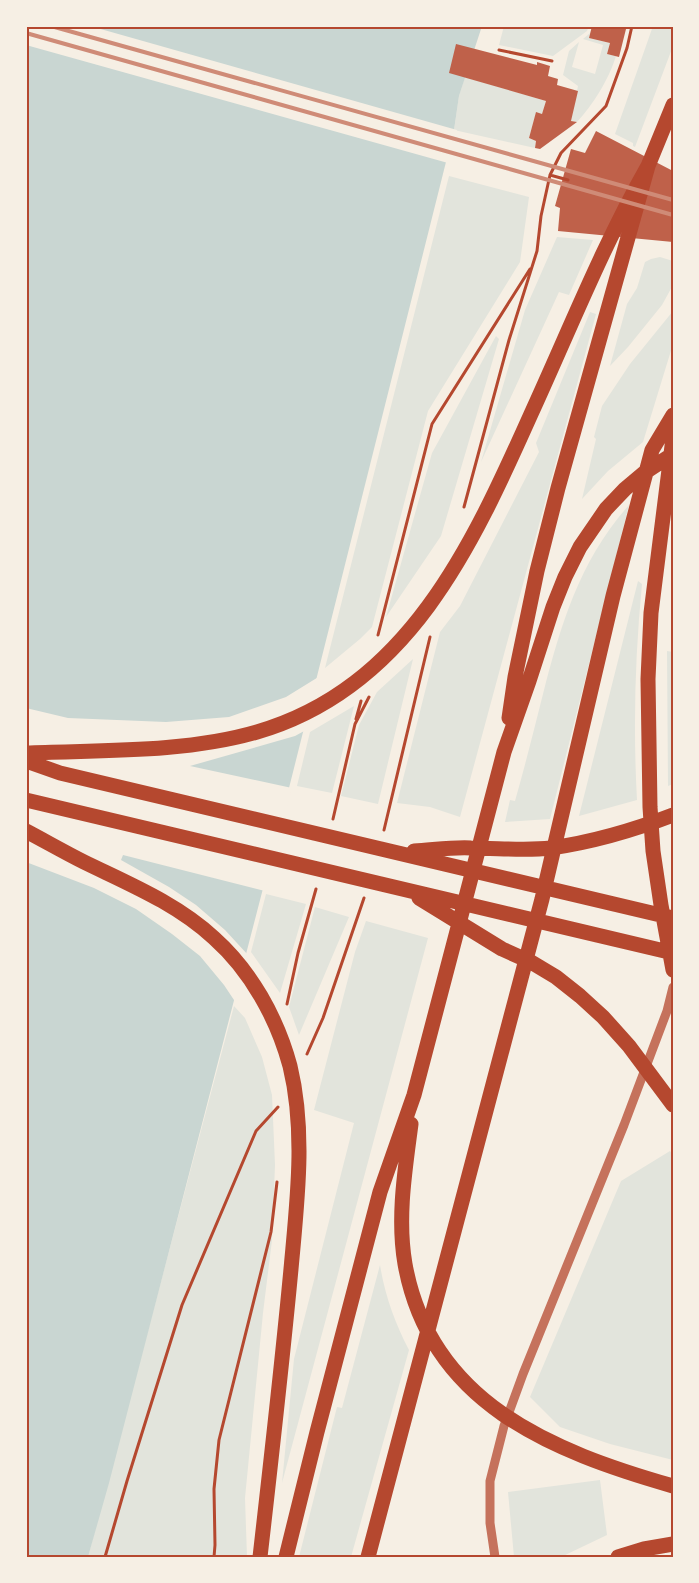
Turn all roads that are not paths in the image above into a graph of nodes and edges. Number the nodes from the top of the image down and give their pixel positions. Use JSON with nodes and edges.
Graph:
{"nodes":[{"id":1,"x":673,"y":104,"type":"edge"},
{"id":2,"x":648,"y":166,"type":"junction"},
{"id":3,"x":673,"y":415,"type":"edge"},
{"id":4,"x":673,"y":438,"type":"edge"},
{"id":5,"x":673,"y":454,"type":"edge"},
{"id":6,"x":504,"y":752,"type":"junction"},
{"id":7,"x":26,"y":753,"type":"edge"},
{"id":8,"x":26,"y":761,"type":"edge"},
{"id":9,"x":26,"y":800,"type":"edge"},
{"id":10,"x":673,"y":815,"type":"edge"},
{"id":11,"x":26,"y":831,"type":"edge"},
{"id":12,"x":398,"y":852,"type":"junction"},
{"id":13,"x":407,"y":890,"type":"junction"},
{"id":14,"x":673,"y":918,"type":"edge"},
{"id":15,"x":673,"y":953,"type":"edge"},
{"id":16,"x":673,"y":970,"type":"edge"},
{"id":17,"x":673,"y":987,"type":"edge"},
{"id":18,"x":414,"y":1095,"type":"junction"},
{"id":19,"x":673,"y":1105,"type":"edge"},
{"id":20,"x":673,"y":1486,"type":"edge"},
{"id":21,"x":673,"y":1544,"type":"edge"},
{"id":22,"x":260,"y":1557,"type":"edge"},
{"id":23,"x":286,"y":1557,"type":"edge"},
{"id":24,"x":368,"y":1557,"type":"edge"},
{"id":25,"x":495,"y":1557,"type":"edge"},
{"id":26,"x":618,"y":1557,"type":"edge"}],
"edges":[{"from":1,"to":2,"type":"highway"},
{"from":2,"to":6,"type":"highway"},
{"from":2,"to":7,"type":"highway"},
{"from":3,"to":24,"type":"highway"},
{"from":4,"to":16,"type":"highway"},
{"from":5,"to":6,"type":"highway"},
{"from":6,"to":18,"type":"highway"},
{"from":8,"to":12,"type":"highway"},
{"from":9,"to":13,"type":"highway"},
{"from":10,"to":12,"type":"highway"},
{"from":11,"to":22,"type":"highway"},
{"from":12,"to":14,"type":"highway"},
{"from":13,"to":15,"type":"highway"},
{"from":13,"to":19,"type":"highway"},
{"from":17,"to":25,"type":"street"},
{"from":18,"to":20,"type":"highway"},
{"from":18,"to":23,"type":"highway"},
{"from":21,"to":26,"type":"highway"}]}
